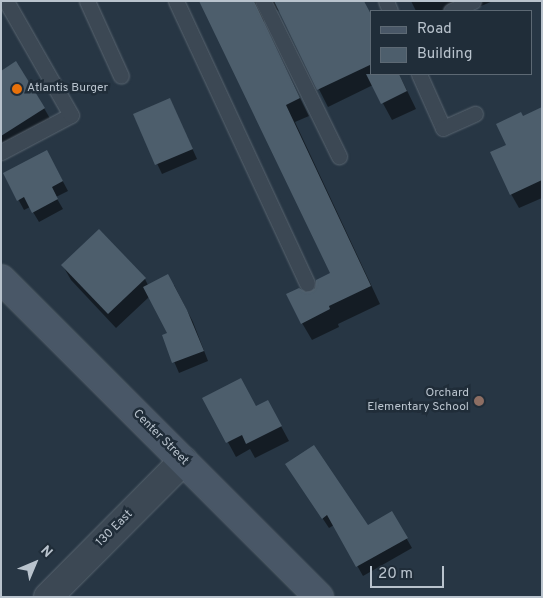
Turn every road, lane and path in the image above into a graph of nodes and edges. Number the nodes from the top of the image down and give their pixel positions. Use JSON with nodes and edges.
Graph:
{"nodes":[{"id":1,"x":6,"y":1,"type":"edge"},
{"id":2,"x":87,"y":1,"type":"edge"},
{"id":3,"x":176,"y":1,"type":"edge"},
{"id":4,"x":262,"y":1,"type":"edge"},
{"id":5,"x":473,"y":1,"type":"edge"},
{"id":6,"x":453,"y":10,"type":"edge"},
{"id":7,"x":419,"y":75,"type":"edge"},
{"id":8,"x":121,"y":76,"type":"dead end"},
{"id":9,"x":476,"y":114,"type":"dead end"},
{"id":10,"x":1,"y":152,"type":"edge"},
{"id":11,"x":340,"y":156,"type":"dead end"},
{"id":12,"x":1,"y":279,"type":"edge"},
{"id":13,"x":307,"y":283,"type":"dead end"},
{"id":14,"x":183,"y":461,"type":"junction"},
{"id":15,"x":48,"y":597,"type":"edge"},
{"id":16,"x":319,"y":597,"type":"edge"}],
"edges":[{"from":1,"to":10,"type":"lane"},
{"from":2,"to":8,"type":"lane"},
{"from":3,"to":13,"type":"lane"},
{"from":4,"to":11,"type":"lane"},
{"from":5,"to":6,"type":"lane"},
{"from":7,"to":9,"type":"lane"},
{"from":12,"to":14,"type":"main road","name":"Center Street"},
{"from":14,"to":15,"type":"street","name":"130 East"},
{"from":14,"to":16,"type":"main road","name":"Center Street"}]}
